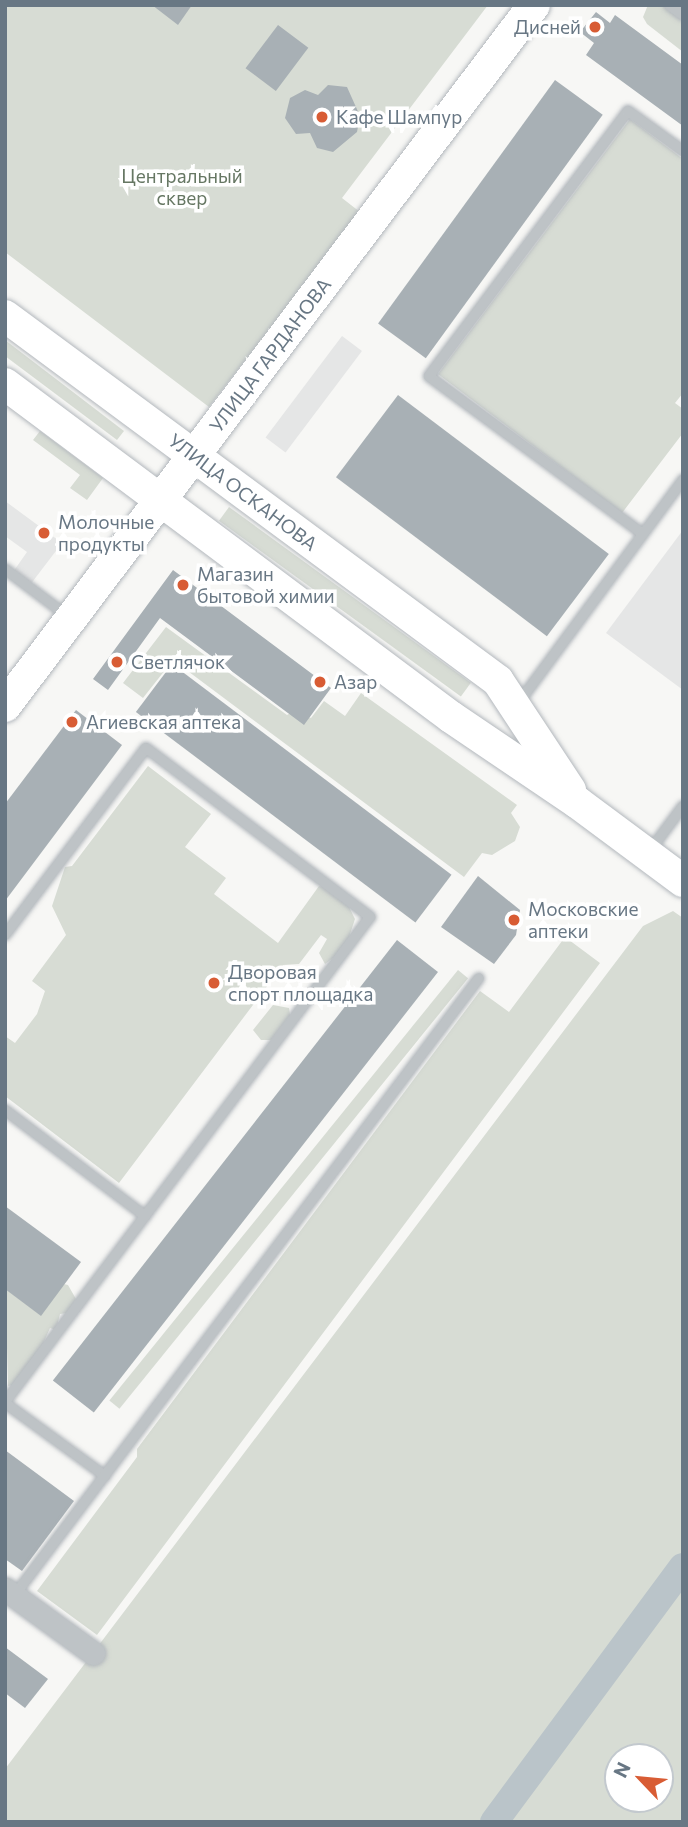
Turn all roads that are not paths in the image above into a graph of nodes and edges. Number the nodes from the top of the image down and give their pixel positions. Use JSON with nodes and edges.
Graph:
{"nodes":[{"id":1,"x":534,"y":5,"type":"edge"},
{"id":2,"x":669,"y":5,"type":"edge"},
{"id":3,"x":683,"y":15,"type":"edge"},
{"id":4,"x":683,"y":151,"type":"edge"},
{"id":5,"x":5,"y":316,"type":"edge"},
{"id":6,"x":5,"y":384,"type":"edge"},
{"id":7,"x":194,"y":456,"type":"junction"},
{"id":8,"x":683,"y":480,"type":"edge"},
{"id":9,"x":161,"y":500,"type":"junction"},
{"id":10,"x":643,"y":534,"type":"junction"},
{"id":11,"x":5,"y":569,"type":"edge"},
{"id":12,"x":71,"y":619,"type":"junction"},
{"id":13,"x":5,"y":706,"type":"edge"},
{"id":14,"x":516,"y":708,"type":"junction"},
{"id":15,"x":578,"y":803,"type":"junction"},
{"id":16,"x":683,"y":806,"type":"edge"},
{"id":17,"x":647,"y":855,"type":"junction"},
{"id":18,"x":683,"y":881,"type":"edge"},
{"id":19,"x":5,"y":935,"type":"edge"},
{"id":20,"x":479,"y":978,"type":"dead end"},
{"id":21,"x":5,"y":1110,"type":"edge"},
{"id":22,"x":145,"y":1216,"type":"junction"},
{"id":23,"x":5,"y":1403,"type":"edge"},
{"id":24,"x":104,"y":1476,"type":"junction"},
{"id":25,"x":10,"y":1592,"type":"edge"},
{"id":26,"x":93,"y":1653,"type":"dead end"}],
"edges":[{"from":1,"to":7,"type":"street","name":"УЛИЦА ГАРДАНОВА"},
{"from":2,"to":3,"type":"lane"},
{"from":4,"to":10,"type":"lane"},
{"from":5,"to":7,"type":"street","name":"УЛИЦА ОСКАНОВА"},
{"from":6,"to":9,"type":"street","name":"УЛИЦА ОСКАНОВА"},
{"from":7,"to":9,"type":"street","name":"УЛИЦА ГАРДАНОВА"},
{"from":7,"to":14,"type":"street","name":"УЛИЦА ОСКАНОВА"},
{"from":8,"to":10,"type":"lane"},
{"from":9,"to":12,"type":"street","name":"УЛИЦА ГАРДАНОВА"},
{"from":9,"to":15,"type":"street","name":"УЛИЦА ОСКАНОВА"},
{"from":10,"to":14,"type":"lane"},
{"from":11,"to":12,"type":"lane"},
{"from":12,"to":13,"type":"street","name":"УЛИЦА ГАРДАНОВА"},
{"from":14,"to":15,"type":"street","name":"УЛИЦА ОСКАНОВА"},
{"from":15,"to":17,"type":"street","name":"УЛИЦА ОСКАНОВА"},
{"from":16,"to":17,"type":"lane"},
{"from":17,"to":18,"type":"street","name":"УЛИЦА ОСКАНОВА"},
{"from":19,"to":22,"type":"lane"},
{"from":20,"to":24,"type":"lane"},
{"from":21,"to":22,"type":"lane"},
{"from":22,"to":23,"type":"lane"},
{"from":23,"to":24,"type":"lane"},
{"from":24,"to":25,"type":"lane"},
{"from":25,"to":26,"type":"street"}]}
